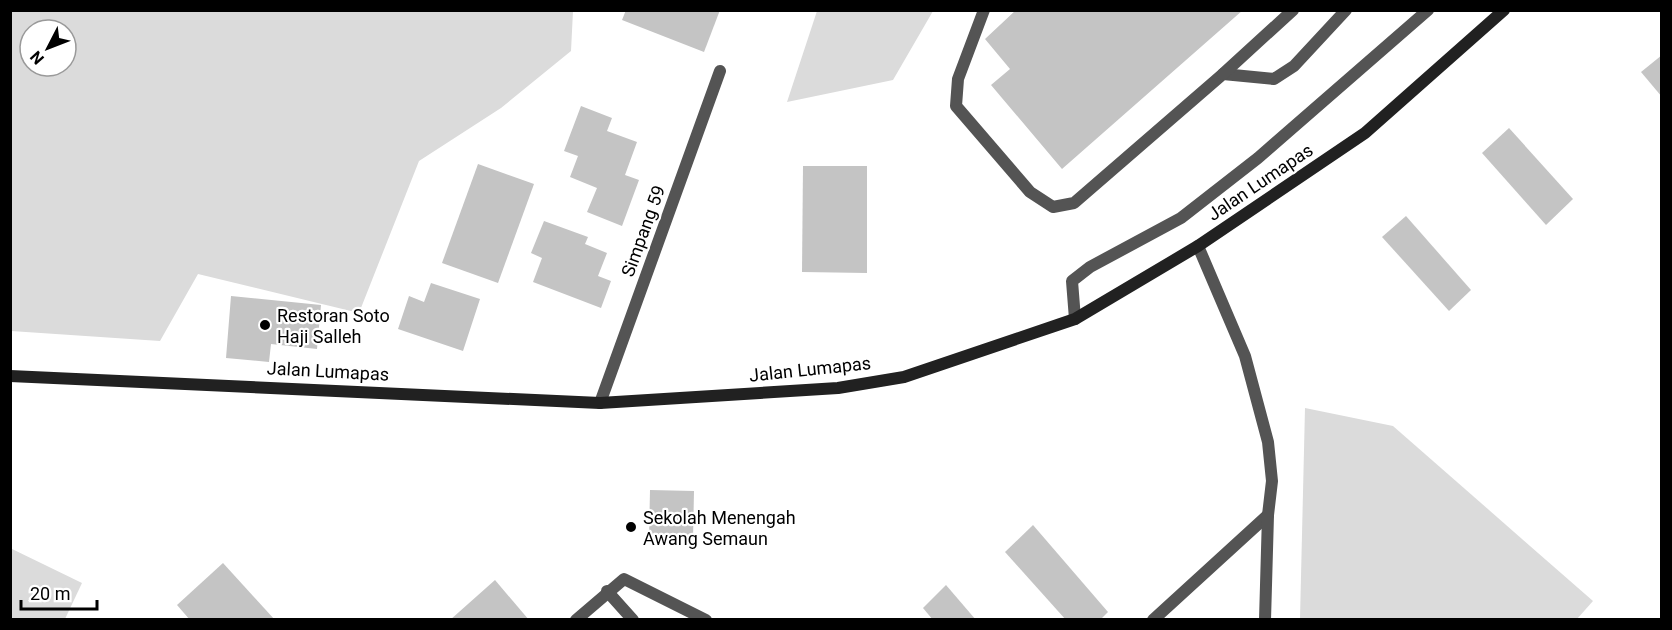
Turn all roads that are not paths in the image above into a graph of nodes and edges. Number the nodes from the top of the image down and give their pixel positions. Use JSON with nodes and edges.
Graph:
{"nodes":[{"id":1,"x":984,"y":10,"type":"edge"},
{"id":2,"x":1293,"y":10,"type":"edge"},
{"id":3,"x":1346,"y":10,"type":"edge"},
{"id":4,"x":1504,"y":10,"type":"edge"},
{"id":5,"x":1423,"y":12,"type":"edge"},
{"id":6,"x":720,"y":71,"type":"dead end"},
{"id":7,"x":1223,"y":74,"type":"junction"},
{"id":8,"x":1198,"y":246,"type":"junction"},
{"id":9,"x":1075,"y":320,"type":"junction"},
{"id":10,"x":10,"y":376,"type":"edge"},
{"id":11,"x":600,"y":403,"type":"junction"},
{"id":12,"x":1268,"y":515,"type":"junction"},
{"id":13,"x":607,"y":591,"type":"junction"},
{"id":14,"x":576,"y":620,"type":"edge"},
{"id":15,"x":633,"y":620,"type":"edge"},
{"id":16,"x":706,"y":620,"type":"edge"},
{"id":17,"x":1153,"y":620,"type":"edge"},
{"id":18,"x":1265,"y":620,"type":"edge"}],
"edges":[{"from":1,"to":7,"type":"street"},
{"from":2,"to":7,"type":"street"},
{"from":3,"to":7,"type":"street"},
{"from":4,"to":8,"type":"main road","name":"Jalan Lumapas"},
{"from":5,"to":9,"type":"street"},
{"from":6,"to":11,"type":"street","name":"Simpang 59"},
{"from":8,"to":9,"type":"main road","name":"Jalan Lumapas"},
{"from":8,"to":12,"type":"street"},
{"from":9,"to":11,"type":"main road","name":"Jalan Lumapas"},
{"from":10,"to":11,"type":"main road","name":"Jalan Lumapas"},
{"from":12,"to":17,"type":"street"},
{"from":12,"to":18,"type":"street"},
{"from":13,"to":14,"type":"street"},
{"from":13,"to":15,"type":"street"},
{"from":13,"to":16,"type":"street"}]}
